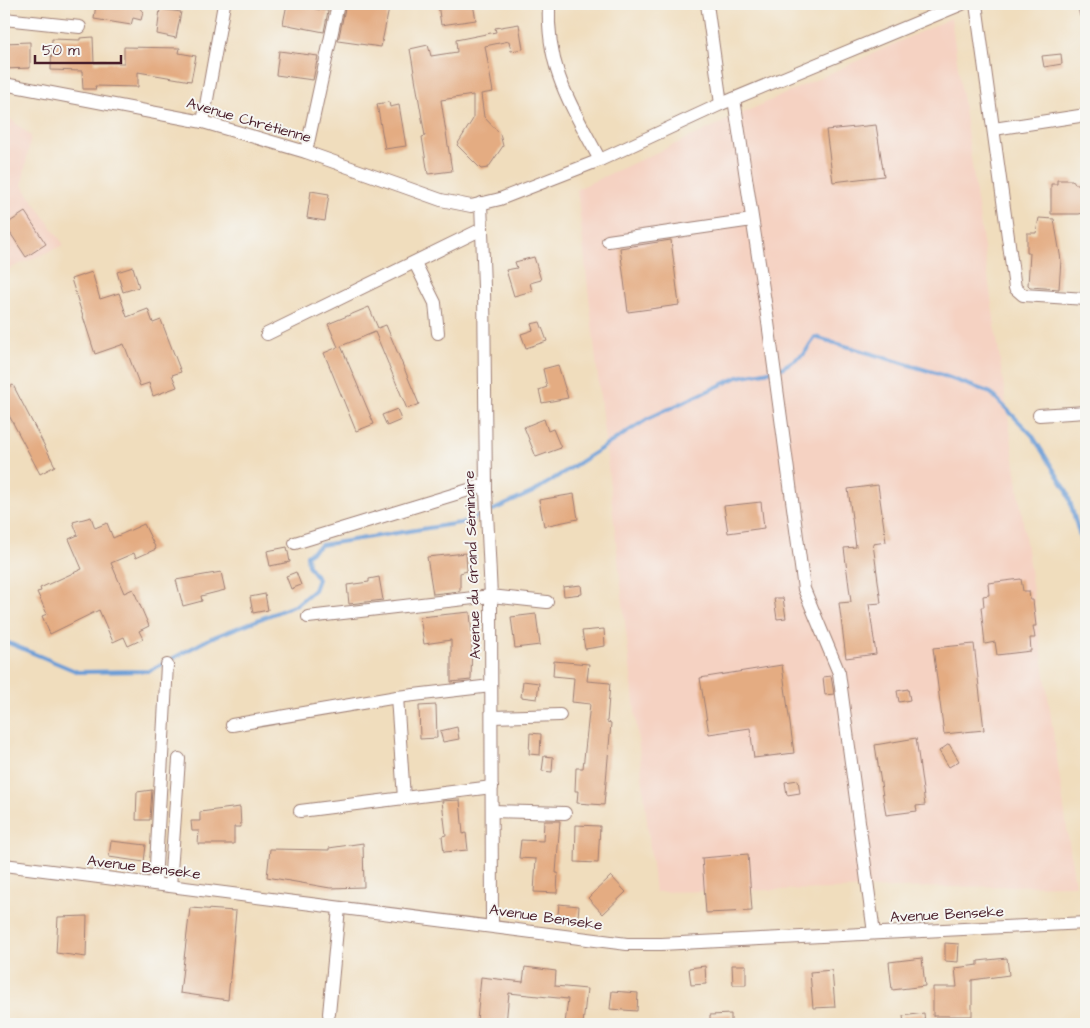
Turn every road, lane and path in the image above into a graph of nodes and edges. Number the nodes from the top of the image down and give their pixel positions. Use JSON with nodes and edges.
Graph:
{"nodes":[{"id":1,"x":224,"y":4,"type":"edge"},
{"id":2,"x":338,"y":4,"type":"edge"},
{"id":3,"x":549,"y":4,"type":"edge"},
{"id":4,"x":707,"y":4,"type":"edge"},
{"id":5,"x":962,"y":4,"type":"edge"},
{"id":6,"x":976,"y":4,"type":"edge"},
{"id":7,"x":1084,"y":4,"type":"edge"},
{"id":8,"x":1086,"y":14,"type":"edge"},
{"id":9,"x":4,"y":19,"type":"edge"},
{"id":10,"x":80,"y":27,"type":"dead end"},
{"id":11,"x":4,"y":84,"type":"edge"},
{"id":12,"x":734,"y":99,"type":"junction"},
{"id":13,"x":721,"y":104,"type":"junction"},
{"id":14,"x":1086,"y":115,"type":"edge"},
{"id":15,"x":203,"y":122,"type":"junction"},
{"id":16,"x":994,"y":129,"type":"junction"},
{"id":17,"x":306,"y":152,"type":"junction"},
{"id":18,"x":600,"y":160,"type":"junction"},
{"id":19,"x":481,"y":203,"type":"junction"},
{"id":20,"x":752,"y":220,"type":"junction"},
{"id":21,"x":482,"y":229,"type":"junction"},
{"id":22,"x":608,"y":240,"type":"dead end"},
{"id":23,"x":414,"y":263,"type":"junction"},
{"id":24,"x":1086,"y":299,"type":"edge"},
{"id":25,"x":438,"y":333,"type":"dead end"},
{"id":26,"x":267,"y":334,"type":"dead end"},
{"id":27,"x":1086,"y":412,"type":"edge"},
{"id":28,"x":1039,"y":415,"type":"dead end"},
{"id":29,"x":485,"y":488,"type":"junction"},
{"id":30,"x":295,"y":543,"type":"dead end"},
{"id":31,"x":491,"y":596,"type":"junction"},
{"id":32,"x":547,"y":602,"type":"dead end"},
{"id":33,"x":308,"y":617,"type":"dead end"},
{"id":34,"x":167,"y":665,"type":"dead end"},
{"id":35,"x":492,"y":686,"type":"junction"},
{"id":36,"x":397,"y":697,"type":"junction"},
{"id":37,"x":560,"y":715,"type":"dead end"},
{"id":38,"x":492,"y":717,"type":"junction"},
{"id":39,"x":232,"y":725,"type":"dead end"},
{"id":40,"x":179,"y":759,"type":"dead end"},
{"id":41,"x":492,"y":787,"type":"junction"},
{"id":42,"x":404,"y":798,"type":"junction"},
{"id":43,"x":300,"y":811,"type":"dead end"},
{"id":44,"x":492,"y":812,"type":"junction"},
{"id":45,"x":565,"y":813,"type":"dead end"},
{"id":46,"x":4,"y":866,"type":"edge"},
{"id":47,"x":155,"y":884,"type":"junction"},
{"id":48,"x":170,"y":886,"type":"junction"},
{"id":49,"x":339,"y":908,"type":"junction"},
{"id":50,"x":1086,"y":923,"type":"edge"},
{"id":51,"x":492,"y":926,"type":"junction"},
{"id":52,"x":874,"y":933,"type":"junction"},
{"id":53,"x":329,"y":1014,"type":"dead end"}],
"edges":[{"from":1,"to":15,"type":"street"},
{"from":2,"to":17,"type":"street"},
{"from":3,"to":18,"type":"street"},
{"from":4,"to":13,"type":"street"},
{"from":5,"to":12,"type":"street","name":"Avenue Chrétienne"},
{"from":6,"to":16,"type":"street"},
{"from":7,"to":8,"type":"street"},
{"from":9,"to":10,"type":"street"},
{"from":11,"to":15,"type":"street","name":"Avenue Chrétienne"},
{"from":12,"to":13,"type":"street","name":"Avenue Chrétienne"},
{"from":12,"to":20,"type":"street"},
{"from":13,"to":18,"type":"street","name":"Avenue Chrétienne"},
{"from":14,"to":16,"type":"street"},
{"from":15,"to":17,"type":"street","name":"Avenue Chrétienne"},
{"from":16,"to":24,"type":"street"},
{"from":17,"to":19,"type":"street","name":"Avenue Chrétienne"},
{"from":18,"to":19,"type":"street","name":"Avenue Chrétienne"},
{"from":19,"to":21,"type":"street","name":"Avenue du Grand Séminaire"},
{"from":20,"to":22,"type":"street"},
{"from":20,"to":52,"type":"street"},
{"from":21,"to":23,"type":"street"},
{"from":21,"to":29,"type":"street","name":"Avenue du Grand Séminaire"},
{"from":23,"to":25,"type":"street"},
{"from":23,"to":26,"type":"street"},
{"from":27,"to":28,"type":"street"},
{"from":29,"to":30,"type":"street"},
{"from":29,"to":31,"type":"street","name":"Avenue du Grand Séminaire"},
{"from":31,"to":32,"type":"street"},
{"from":31,"to":33,"type":"street"},
{"from":31,"to":35,"type":"street","name":"Avenue du Grand Séminaire"},
{"from":34,"to":47,"type":"street"},
{"from":35,"to":36,"type":"street"},
{"from":35,"to":38,"type":"street","name":"Avenue du Grand Séminaire"},
{"from":36,"to":39,"type":"street"},
{"from":36,"to":42,"type":"street"},
{"from":37,"to":38,"type":"street"},
{"from":38,"to":41,"type":"street","name":"Avenue du Grand Séminaire"},
{"from":40,"to":48,"type":"street"},
{"from":41,"to":42,"type":"street"},
{"from":41,"to":44,"type":"street","name":"Avenue du Grand Séminaire"},
{"from":42,"to":43,"type":"street"},
{"from":44,"to":45,"type":"street"},
{"from":44,"to":51,"type":"street","name":"Avenue du Grand Séminaire"},
{"from":46,"to":47,"type":"street","name":"Avenue Benseke"},
{"from":47,"to":48,"type":"street","name":"Avenue Benseke"},
{"from":48,"to":49,"type":"street","name":"Avenue Benseke"},
{"from":49,"to":51,"type":"street","name":"Avenue Benseke"},
{"from":49,"to":53,"type":"street"},
{"from":50,"to":52,"type":"street","name":"Avenue Benseke"},
{"from":51,"to":52,"type":"street","name":"Avenue Benseke"}]}
